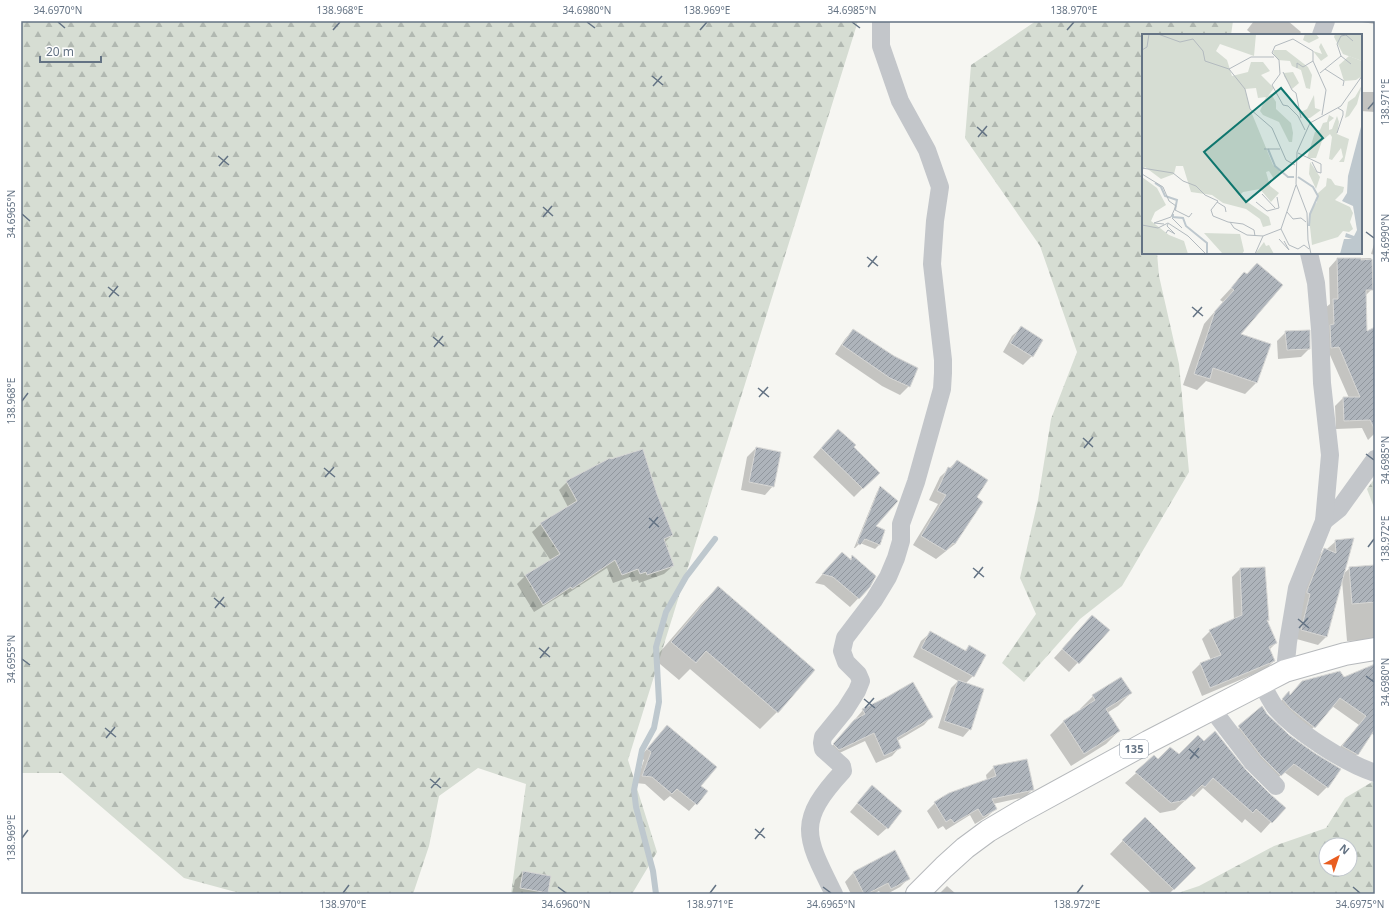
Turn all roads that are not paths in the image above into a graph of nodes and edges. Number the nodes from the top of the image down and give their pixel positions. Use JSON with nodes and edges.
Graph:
{"nodes":[{"id":1,"x":881,"y":21,"type":"edge"},
{"id":2,"x":1326,"y":21,"type":"edge"},
{"id":3,"x":1320,"y":34,"type":"edge"},
{"id":4,"x":1309,"y":254,"type":"edge"},
{"id":5,"x":1375,"y":459,"type":"edge"},
{"id":6,"x":1324,"y":521,"type":"junction"},
{"id":7,"x":1375,"y":649,"type":"edge"},
{"id":8,"x":1286,"y":671,"type":"junction"},
{"id":9,"x":1261,"y":683,"type":"junction"},
{"id":10,"x":1212,"y":709,"type":"junction"},
{"id":11,"x":1375,"y":773,"type":"edge"},
{"id":12,"x":1276,"y":786,"type":"dead end"},
{"id":13,"x":834,"y":894,"type":"edge"},
{"id":14,"x":918,"y":894,"type":"edge"}],
"edges":[{"from":1,"to":13,"type":"street"},
{"from":2,"to":3,"type":"street"},
{"from":4,"to":6,"type":"street"},
{"from":5,"to":6,"type":"street"},
{"from":6,"to":8,"type":"street"},
{"from":7,"to":8,"type":"highway","number":"135"},
{"from":8,"to":9,"type":"highway","number":"135"},
{"from":9,"to":10,"type":"highway","number":"135"},
{"from":9,"to":11,"type":"street"},
{"from":10,"to":12,"type":"street"},
{"from":10,"to":14,"type":"highway","number":"135"}]}
